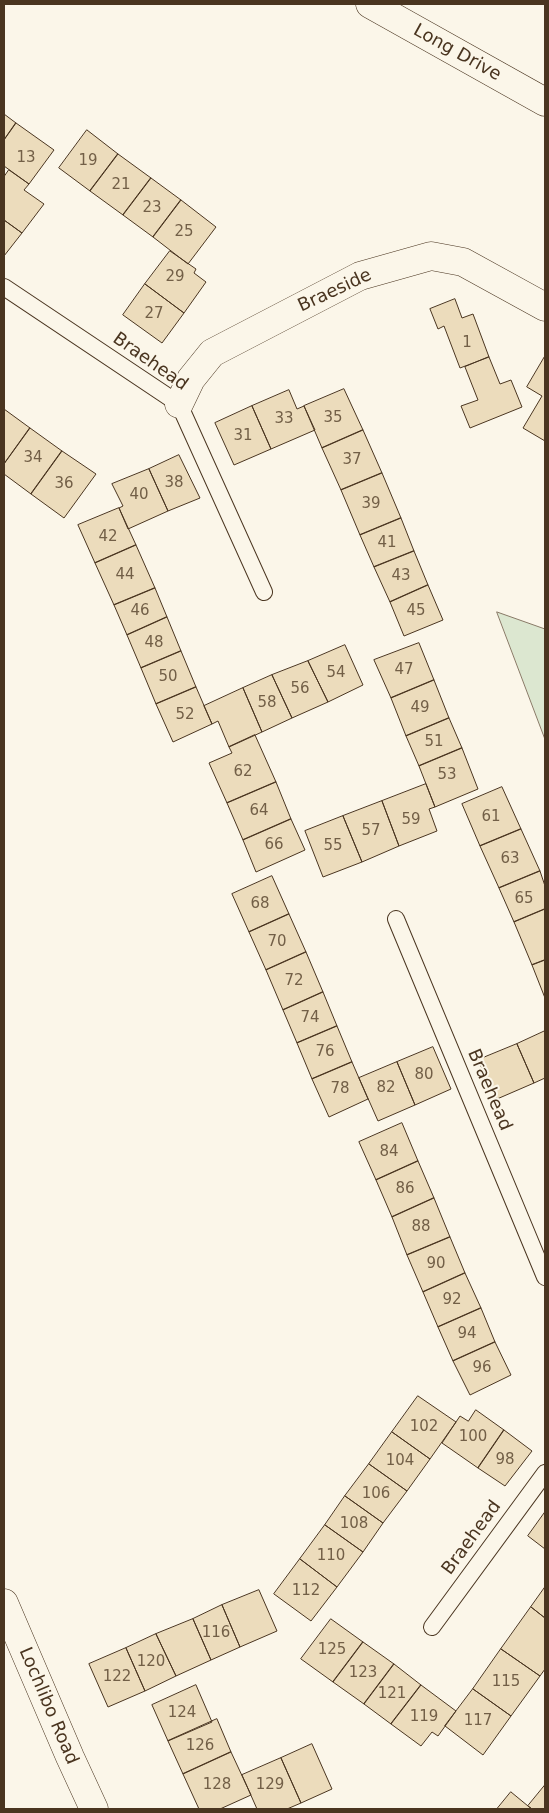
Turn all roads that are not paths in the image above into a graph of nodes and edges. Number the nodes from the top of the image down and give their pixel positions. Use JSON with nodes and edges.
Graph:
{"nodes":[{"id":1,"x":370,"y":4,"type":"edge"},
{"id":2,"x":545,"y":102,"type":"edge"},
{"id":3,"x":4,"y":287,"type":"edge"},
{"id":4,"x":545,"y":307,"type":"edge"},
{"id":5,"x":179,"y":404,"type":"junction"},
{"id":6,"x":264,"y":592,"type":"dead end"},
{"id":7,"x":396,"y":919,"type":"dead end"},
{"id":8,"x":545,"y":1277,"type":"edge"},
{"id":9,"x":545,"y":1472,"type":"edge"},
{"id":10,"x":4,"y":1603,"type":"edge"},
{"id":11,"x":432,"y":1627,"type":"dead end"},
{"id":12,"x":94,"y":1809,"type":"edge"}],
"edges":[{"from":1,"to":2,"type":"street","name":"Long Drive"},
{"from":3,"to":5,"type":"lane","name":"Braehead"},
{"from":4,"to":5,"type":"street","name":"Braeside"},
{"from":5,"to":6,"type":"lane","name":"Braehead"},
{"from":7,"to":8,"type":"lane","name":"Braehead"},
{"from":9,"to":11,"type":"lane","name":"Braehead"},
{"from":10,"to":12,"type":"street","name":"Lochlibo Road"}]}
